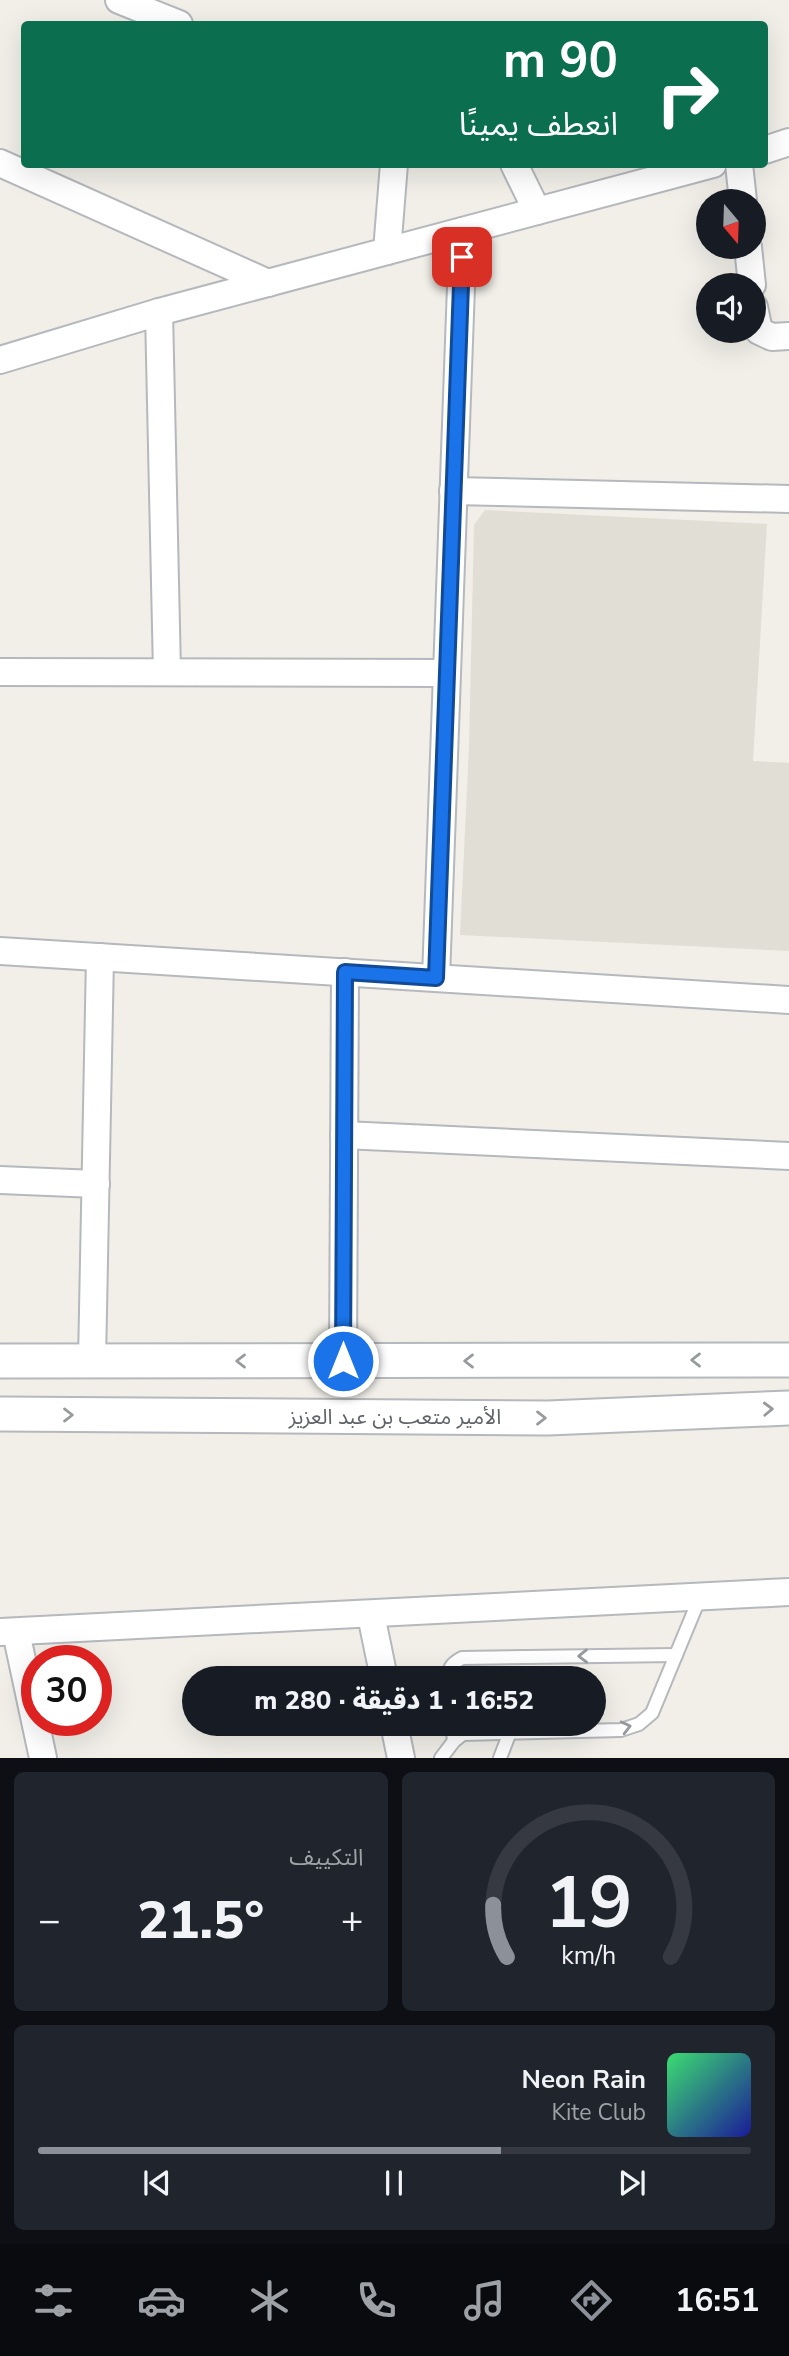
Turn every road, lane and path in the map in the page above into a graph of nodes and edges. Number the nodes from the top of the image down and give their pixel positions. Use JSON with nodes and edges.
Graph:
{"nodes":[{"id":1,"x":119,"y":0,"type":"edge"},
{"id":2,"x":148,"y":7,"type":"edge"},
{"id":3,"x":174,"y":21,"type":"edge"},
{"id":4,"x":789,"y":142,"type":"edge"},
{"id":5,"x":768,"y":149,"type":"edge"},
{"id":6,"x":0,"y":163,"type":"edge"},
{"id":7,"x":394,"y":168,"type":"edge"},
{"id":8,"x":516,"y":168,"type":"edge"},
{"id":9,"x":698,"y":168,"type":"edge"},
{"id":10,"x":739,"y":168,"type":"edge"},
{"id":11,"x":742,"y":189,"type":"edge"},
{"id":12,"x":537,"y":211,"type":"junction"},
{"id":13,"x":463,"y":231,"type":"junction"},
{"id":14,"x":387,"y":251,"type":"junction"},
{"id":15,"x":268,"y":283,"type":"junction"},
{"id":16,"x":159,"y":312,"type":"junction"},
{"id":17,"x":766,"y":334,"type":"edge"},
{"id":18,"x":789,"y":336,"type":"edge"},
{"id":19,"x":0,"y":359,"type":"edge"},
{"id":20,"x":453,"y":491,"type":"junction"},
{"id":21,"x":789,"y":499,"type":"edge"},
{"id":22,"x":0,"y":672,"type":"edge"},
{"id":23,"x":167,"y":672,"type":"junction"},
{"id":24,"x":447,"y":673,"type":"junction"},
{"id":25,"x":0,"y":951,"type":"edge"},
{"id":26,"x":100,"y":957,"type":"junction"},
{"id":27,"x":345,"y":972,"type":"junction"},
{"id":28,"x":436,"y":978,"type":"junction"},
{"id":29,"x":789,"y":1000,"type":"edge"},
{"id":30,"x":344,"y":1135,"type":"junction"},
{"id":31,"x":789,"y":1156,"type":"edge"},
{"id":32,"x":0,"y":1180,"type":"edge"},
{"id":33,"x":96,"y":1184,"type":"junction"},
{"id":34,"x":789,"y":1360,"type":"edge"},
{"id":35,"x":0,"y":1361,"type":"edge"},
{"id":36,"x":92,"y":1361,"type":"junction"},
{"id":37,"x":343,"y":1361,"type":"junction"},
{"id":38,"x":789,"y":1408,"type":"edge"},
{"id":39,"x":0,"y":1414,"type":"edge"},
{"id":40,"x":789,"y":1592,"type":"edge"},
{"id":41,"x":700,"y":1597,"type":"junction"},
{"id":42,"x":371,"y":1615,"type":"junction"},
{"id":43,"x":8,"y":1632,"type":"edge"},
{"id":44,"x":676,"y":1655,"type":"junction"},
{"id":45,"x":382,"y":1666,"type":"edge"},
{"id":46,"x":451,"y":1666,"type":"edge"},
{"id":47,"x":606,"y":1730,"type":"edge"},
{"id":48,"x":396,"y":1736,"type":"edge"},
{"id":49,"x":454,"y":1736,"type":"edge"},
{"id":50,"x":460,"y":1736,"type":"edge"},
{"id":51,"x":508,"y":1736,"type":"edge"},
{"id":52,"x":454,"y":1741,"type":"junction"},
{"id":53,"x":43,"y":1758,"type":"edge"},
{"id":54,"x":401,"y":1758,"type":"edge"},
{"id":55,"x":441,"y":1758,"type":"edge"},
{"id":56,"x":500,"y":1758,"type":"edge"}],
"edges":[{"from":1,"to":2,"type":"street"},
{"from":2,"to":3,"type":"street"},
{"from":4,"to":5,"type":"street"},
{"from":6,"to":15,"type":"street"},
{"from":7,"to":14,"type":"street"},
{"from":8,"to":12,"type":"street"},
{"from":9,"to":12,"type":"street"},
{"from":10,"to":11,"type":"street"},
{"from":12,"to":13,"type":"street"},
{"from":13,"to":14,"type":"street"},
{"from":13,"to":20,"type":"street"},
{"from":14,"to":15,"type":"street"},
{"from":15,"to":16,"type":"street"},
{"from":16,"to":19,"type":"street"},
{"from":16,"to":23,"type":"street"},
{"from":17,"to":18,"type":"street"},
{"from":20,"to":21,"type":"street"},
{"from":20,"to":24,"type":"street"},
{"from":22,"to":23,"type":"street"},
{"from":23,"to":24,"type":"street"},
{"from":24,"to":28,"type":"street"},
{"from":25,"to":26,"type":"street"},
{"from":26,"to":27,"type":"street"},
{"from":26,"to":33,"type":"street"},
{"from":27,"to":28,"type":"street"},
{"from":27,"to":30,"type":"street"},
{"from":28,"to":29,"type":"street"},
{"from":30,"to":31,"type":"street"},
{"from":30,"to":37,"type":"street"},
{"from":32,"to":33,"type":"street"},
{"from":33,"to":36,"type":"street"},
{"from":34,"to":37,"type":"street","one_way":true},
{"from":35,"to":36,"type":"street"},
{"from":37,"to":36,"type":"street","one_way":true},
{"from":39,"to":38,"type":"street","name":"الأمير متعب بن عبد العزيز","one_way":true},
{"from":40,"to":41,"type":"street"},
{"from":41,"to":42,"type":"street"},
{"from":41,"to":44,"type":"lane"},
{"from":42,"to":43,"type":"street"},
{"from":42,"to":45,"type":"street"},
{"from":43,"to":53,"type":"street"},
{"from":44,"to":46,"type":"lane","one_way":true},
{"from":47,"to":44,"type":"lane","one_way":true},
{"from":48,"to":54,"type":"street"},
{"from":49,"to":52,"type":"lane"},
{"from":50,"to":52,"type":"lane"},
{"from":51,"to":56,"type":"lane"},
{"from":52,"to":55,"type":"lane"}]}
